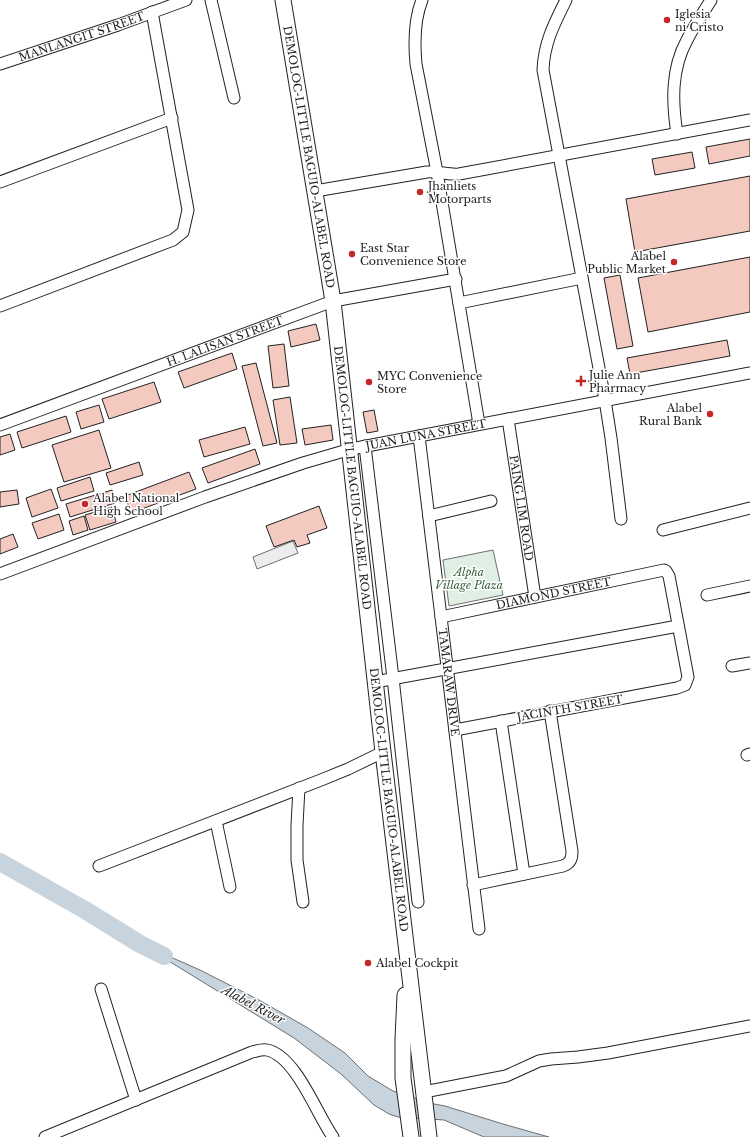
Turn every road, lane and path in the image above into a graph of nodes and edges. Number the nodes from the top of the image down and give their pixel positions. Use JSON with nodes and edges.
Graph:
{"nodes":[{"id":1,"x":186,"y":0,"type":"edge"},
{"id":2,"x":211,"y":0,"type":"edge"},
{"id":3,"x":283,"y":0,"type":"edge"},
{"id":4,"x":422,"y":0,"type":"edge"},
{"id":5,"x":566,"y":0,"type":"edge"},
{"id":6,"x":711,"y":0,"type":"edge"},
{"id":7,"x":152,"y":12,"type":"junction"},
{"id":8,"x":0,"y":64,"type":"edge"},
{"id":9,"x":234,"y":98,"type":"dead end"},
{"id":10,"x":172,"y":118,"type":"junction"},
{"id":11,"x":750,"y":120,"type":"edge"},
{"id":12,"x":677,"y":134,"type":"junction"},
{"id":13,"x":559,"y":156,"type":"junction"},
{"id":14,"x":437,"y":172,"type":"junction"},
{"id":15,"x":0,"y":182,"type":"edge"},
{"id":16,"x":315,"y":191,"type":"junction"},
{"id":17,"x":582,"y":278,"type":"junction"},
{"id":18,"x":456,"y":280,"type":"junction"},
{"id":19,"x":333,"y":301,"type":"junction"},
{"id":20,"x":459,"y":303,"type":"junction"},
{"id":21,"x":0,"y":306,"type":"edge"},
{"id":22,"x":750,"y":373,"type":"edge"},
{"id":23,"x":605,"y":400,"type":"junction"},
{"id":24,"x":508,"y":419,"type":"junction"},
{"id":25,"x":479,"y":424,"type":"junction"},
{"id":26,"x":0,"y":425,"type":"edge"},
{"id":27,"x":419,"y":436,"type":"junction"},
{"id":28,"x":358,"y":448,"type":"junction"},
{"id":29,"x":490,"y":501,"type":"dead end"},
{"id":30,"x":750,"y":508,"type":"edge"},
{"id":31,"x":429,"y":516,"type":"junction"},
{"id":32,"x":621,"y":519,"type":"dead end"},
{"id":33,"x":664,"y":530,"type":"dead end"},
{"id":34,"x":0,"y":574,"type":"edge"},
{"id":35,"x":750,"y":586,"type":"edge"},
{"id":36,"x":707,"y":595,"type":"dead end"},
{"id":37,"x":535,"y":597,"type":"junction"},
{"id":38,"x":441,"y":617,"type":"junction"},
{"id":39,"x":678,"y":626,"type":"junction"},
{"id":40,"x":750,"y":663,"type":"edge"},
{"id":41,"x":732,"y":666,"type":"dead end"},
{"id":42,"x":448,"y":668,"type":"junction"},
{"id":43,"x":393,"y":678,"type":"junction"},
{"id":44,"x":375,"y":682,"type":"junction"},
{"id":45,"x":550,"y":711,"type":"junction"},
{"id":46,"x":501,"y":721,"type":"junction"},
{"id":47,"x":455,"y":730,"type":"junction"},
{"id":48,"x":383,"y":752,"type":"junction"},
{"id":49,"x":299,"y":788,"type":"junction"},
{"id":50,"x":216,"y":821,"type":"junction"},
{"id":51,"x":99,"y":866,"type":"dead end"},
{"id":52,"x":524,"y":874,"type":"junction"},
{"id":53,"x":473,"y":885,"type":"junction"},
{"id":54,"x":230,"y":887,"type":"dead end"},
{"id":55,"x":303,"y":902,"type":"dead end"},
{"id":56,"x":418,"y":902,"type":"dead end"},
{"id":57,"x":479,"y":929,"type":"dead end"},
{"id":58,"x":408,"y":958,"type":"junction"},
{"id":59,"x":101,"y":989,"type":"dead end"},
{"id":60,"x":750,"y":1026,"type":"edge"},
{"id":61,"x":424,"y":1094,"type":"junction"},
{"id":62,"x":136,"y":1100,"type":"junction"},
{"id":63,"x":429,"y":1132,"type":"edge"},
{"id":64,"x":45,"y":1137,"type":"edge"},
{"id":65,"x":333,"y":1137,"type":"edge"},
{"id":66,"x":411,"y":1137,"type":"edge"}],
"edges":[{"from":1,"to":7,"type":"street","name":"MANLANGIT STREET"},
{"from":2,"to":9,"type":"street"},
{"from":3,"to":16,"type":"main road","name":"DEMOLOC-LITTLE BAGUIO-ALABEL ROAD"},
{"from":4,"to":14,"type":"street"},
{"from":5,"to":13,"type":"street"},
{"from":6,"to":12,"type":"street"},
{"from":7,"to":8,"type":"street","name":"MANLANGIT STREET"},
{"from":7,"to":10,"type":"street"},
{"from":10,"to":15,"type":"street"},
{"from":10,"to":21,"type":"street"},
{"from":11,"to":12,"type":"street"},
{"from":12,"to":13,"type":"street"},
{"from":13,"to":14,"type":"street"},
{"from":13,"to":17,"type":"street"},
{"from":14,"to":16,"type":"street"},
{"from":14,"to":18,"type":"street"},
{"from":16,"to":19,"type":"main road","name":"DEMOLOC-LITTLE BAGUIO-ALABEL ROAD"},
{"from":17,"to":20,"type":"street"},
{"from":17,"to":23,"type":"street"},
{"from":18,"to":19,"type":"street","name":"H. LALISAN STREET"},
{"from":18,"to":20,"type":"street"},
{"from":19,"to":26,"type":"street","name":"H. LALISAN STREET"},
{"from":19,"to":28,"type":"main road","name":"DEMOLOC-LITTLE BAGUIO-ALABEL ROAD"},
{"from":20,"to":25,"type":"street"},
{"from":22,"to":23,"type":"street","name":"JUAN LUNA STREET"},
{"from":23,"to":24,"type":"street","name":"JUAN LUNA STREET"},
{"from":23,"to":32,"type":"street"},
{"from":24,"to":25,"type":"street","name":"JUAN LUNA STREET"},
{"from":24,"to":37,"type":"street","name":"PAING LIM ROAD"},
{"from":25,"to":27,"type":"street","name":"JUAN LUNA STREET"},
{"from":27,"to":28,"type":"street","name":"JUAN LUNA STREET"},
{"from":27,"to":31,"type":"street","name":"TAMARAW DRIVE"},
{"from":28,"to":34,"type":"street","name":"JUAN LUNA STREET"},
{"from":28,"to":43,"type":"street"},
{"from":28,"to":44,"type":"main road","name":"DEMOLOC-LITTLE BAGUIO-ALABEL ROAD"},
{"from":29,"to":31,"type":"street"},
{"from":30,"to":33,"type":"street"},
{"from":31,"to":38,"type":"street","name":"TAMARAW DRIVE"},
{"from":35,"to":36,"type":"street"},
{"from":37,"to":38,"type":"street","name":"DIAMOND STREET"},
{"from":37,"to":39,"type":"street","name":"DIAMOND STREET"},
{"from":38,"to":42,"type":"street","name":"TAMARAW DRIVE"},
{"from":39,"to":42,"type":"street"},
{"from":39,"to":45,"type":"street","name":"JACINTH STREET"},
{"from":40,"to":41,"type":"street"},
{"from":42,"to":43,"type":"street"},
{"from":42,"to":47,"type":"street","name":"TAMARAW DRIVE"},
{"from":43,"to":44,"type":"street"},
{"from":43,"to":56,"type":"street"},
{"from":44,"to":48,"type":"main road","name":"DEMOLOC-LITTLE BAGUIO-ALABEL ROAD"},
{"from":45,"to":46,"type":"street","name":"JACINTH STREET"},
{"from":45,"to":52,"type":"street"},
{"from":46,"to":47,"type":"street","name":"JACINTH STREET"},
{"from":46,"to":52,"type":"street"},
{"from":47,"to":53,"type":"street","name":"TAMARAW DRIVE"},
{"from":48,"to":49,"type":"street"},
{"from":48,"to":58,"type":"main road","name":"DEMOLOC-LITTLE BAGUIO-ALABEL ROAD"},
{"from":49,"to":50,"type":"street"},
{"from":49,"to":55,"type":"street"},
{"from":50,"to":51,"type":"street"},
{"from":50,"to":54,"type":"street"},
{"from":52,"to":53,"type":"street"},
{"from":53,"to":57,"type":"street","name":"TAMARAW DRIVE"},
{"from":58,"to":61,"type":"main road","name":"DEMOLOC-LITTLE BAGUIO-ALABEL ROAD"},
{"from":58,"to":66,"type":"main road","name":"DEMOLOC-LITTLE BAGUIO-ALABEL ROAD"},
{"from":59,"to":62,"type":"street"},
{"from":60,"to":61,"type":"street"},
{"from":61,"to":63,"type":"main road","name":"DEMOLOC-LITTLE BAGUIO-ALABEL ROAD"},
{"from":62,"to":64,"type":"street"},
{"from":62,"to":65,"type":"street"}]}
